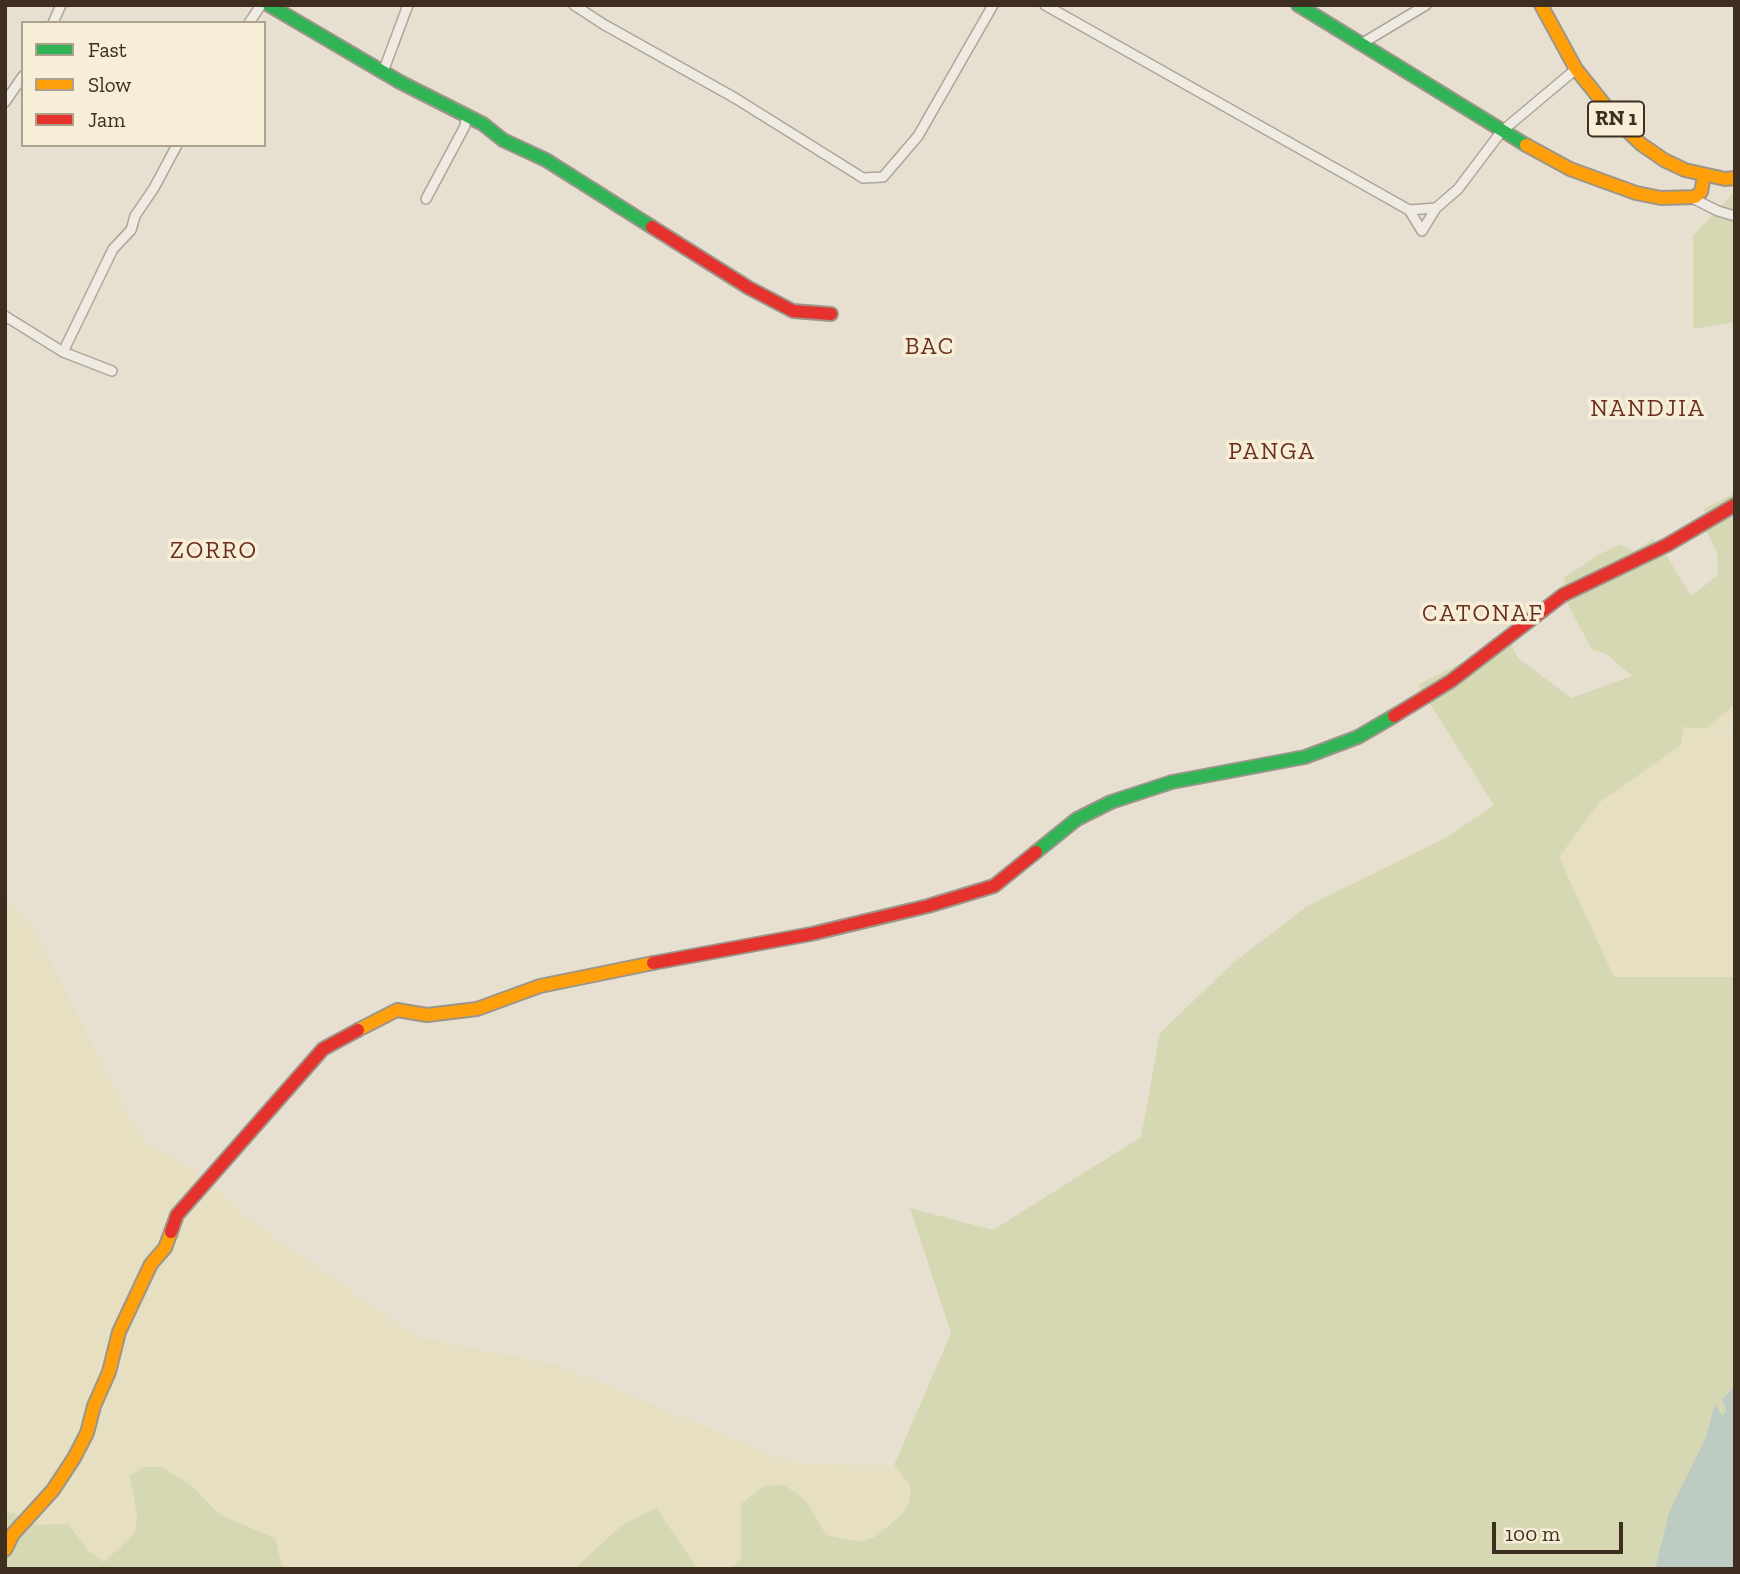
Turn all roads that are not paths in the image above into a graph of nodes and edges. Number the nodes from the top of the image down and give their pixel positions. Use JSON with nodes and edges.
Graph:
{"nodes":[{"id":1,"x":61,"y":5,"type":"edge"},
{"id":2,"x":261,"y":5,"type":"edge"},
{"id":3,"x":268,"y":5,"type":"edge"},
{"id":4,"x":408,"y":5,"type":"edge"},
{"id":5,"x":574,"y":5,"type":"edge"},
{"id":6,"x":993,"y":5,"type":"edge"},
{"id":7,"x":1045,"y":5,"type":"edge"},
{"id":8,"x":1298,"y":5,"type":"edge"},
{"id":9,"x":1426,"y":5,"type":"edge"},
{"id":10,"x":1541,"y":5,"type":"edge"},
{"id":11,"x":589,"y":9,"type":"edge"},
{"id":12,"x":54,"y":21,"type":"edge"},
{"id":13,"x":250,"y":21,"type":"edge"},
{"id":14,"x":1361,"y":44,"type":"junction"},
{"id":15,"x":1576,"y":69,"type":"junction"},
{"id":16,"x":383,"y":72,"type":"junction"},
{"id":17,"x":21,"y":79,"type":"edge"},
{"id":18,"x":5,"y":102,"type":"edge"},
{"id":19,"x":466,"y":117,"type":"junction"},
{"id":20,"x":1501,"y":132,"type":"junction"},
{"id":21,"x":176,"y":147,"type":"edge"},
{"id":22,"x":1704,"y":176,"type":"junction"},
{"id":23,"x":1735,"y":178,"type":"edge"},
{"id":24,"x":1692,"y":198,"type":"junction"},
{"id":25,"x":426,"y":199,"type":"dead end"},
{"id":26,"x":1436,"y":208,"type":"junction"},
{"id":27,"x":1409,"y":210,"type":"junction"},
{"id":28,"x":1735,"y":216,"type":"edge"},
{"id":29,"x":831,"y":314,"type":"dead end"},
{"id":30,"x":5,"y":316,"type":"edge"},
{"id":31,"x":63,"y":352,"type":"junction"},
{"id":32,"x":111,"y":371,"type":"dead end"},
{"id":33,"x":1735,"y":505,"type":"edge"},
{"id":34,"x":5,"y":1550,"type":"edge"}],
"edges":[{"from":1,"to":12,"type":"street"},
{"from":2,"to":13,"type":"street"},
{"from":3,"to":16,"type":"street"},
{"from":4,"to":16,"type":"street"},
{"from":5,"to":11,"type":"street"},
{"from":6,"to":11,"type":"street"},
{"from":7,"to":27,"type":"street"},
{"from":8,"to":14,"type":"street"},
{"from":9,"to":14,"type":"street"},
{"from":10,"to":15,"type":"street","number":"RN 1"},
{"from":14,"to":20,"type":"street"},
{"from":15,"to":20,"type":"street"},
{"from":15,"to":22,"type":"street","number":"RN 1"},
{"from":16,"to":19,"type":"street"},
{"from":17,"to":18,"type":"street"},
{"from":19,"to":25,"type":"street"},
{"from":19,"to":29,"type":"street"},
{"from":20,"to":24,"type":"street"},
{"from":20,"to":26,"type":"street"},
{"from":21,"to":31,"type":"street"},
{"from":22,"to":23,"type":"street","number":"RN 1"},
{"from":22,"to":24,"type":"street"},
{"from":24,"to":28,"type":"street"},
{"from":26,"to":27,"type":"street"},
{"from":26,"to":27,"type":"street"},
{"from":30,"to":31,"type":"street"},
{"from":31,"to":32,"type":"street"},
{"from":33,"to":34,"type":"street"}]}
